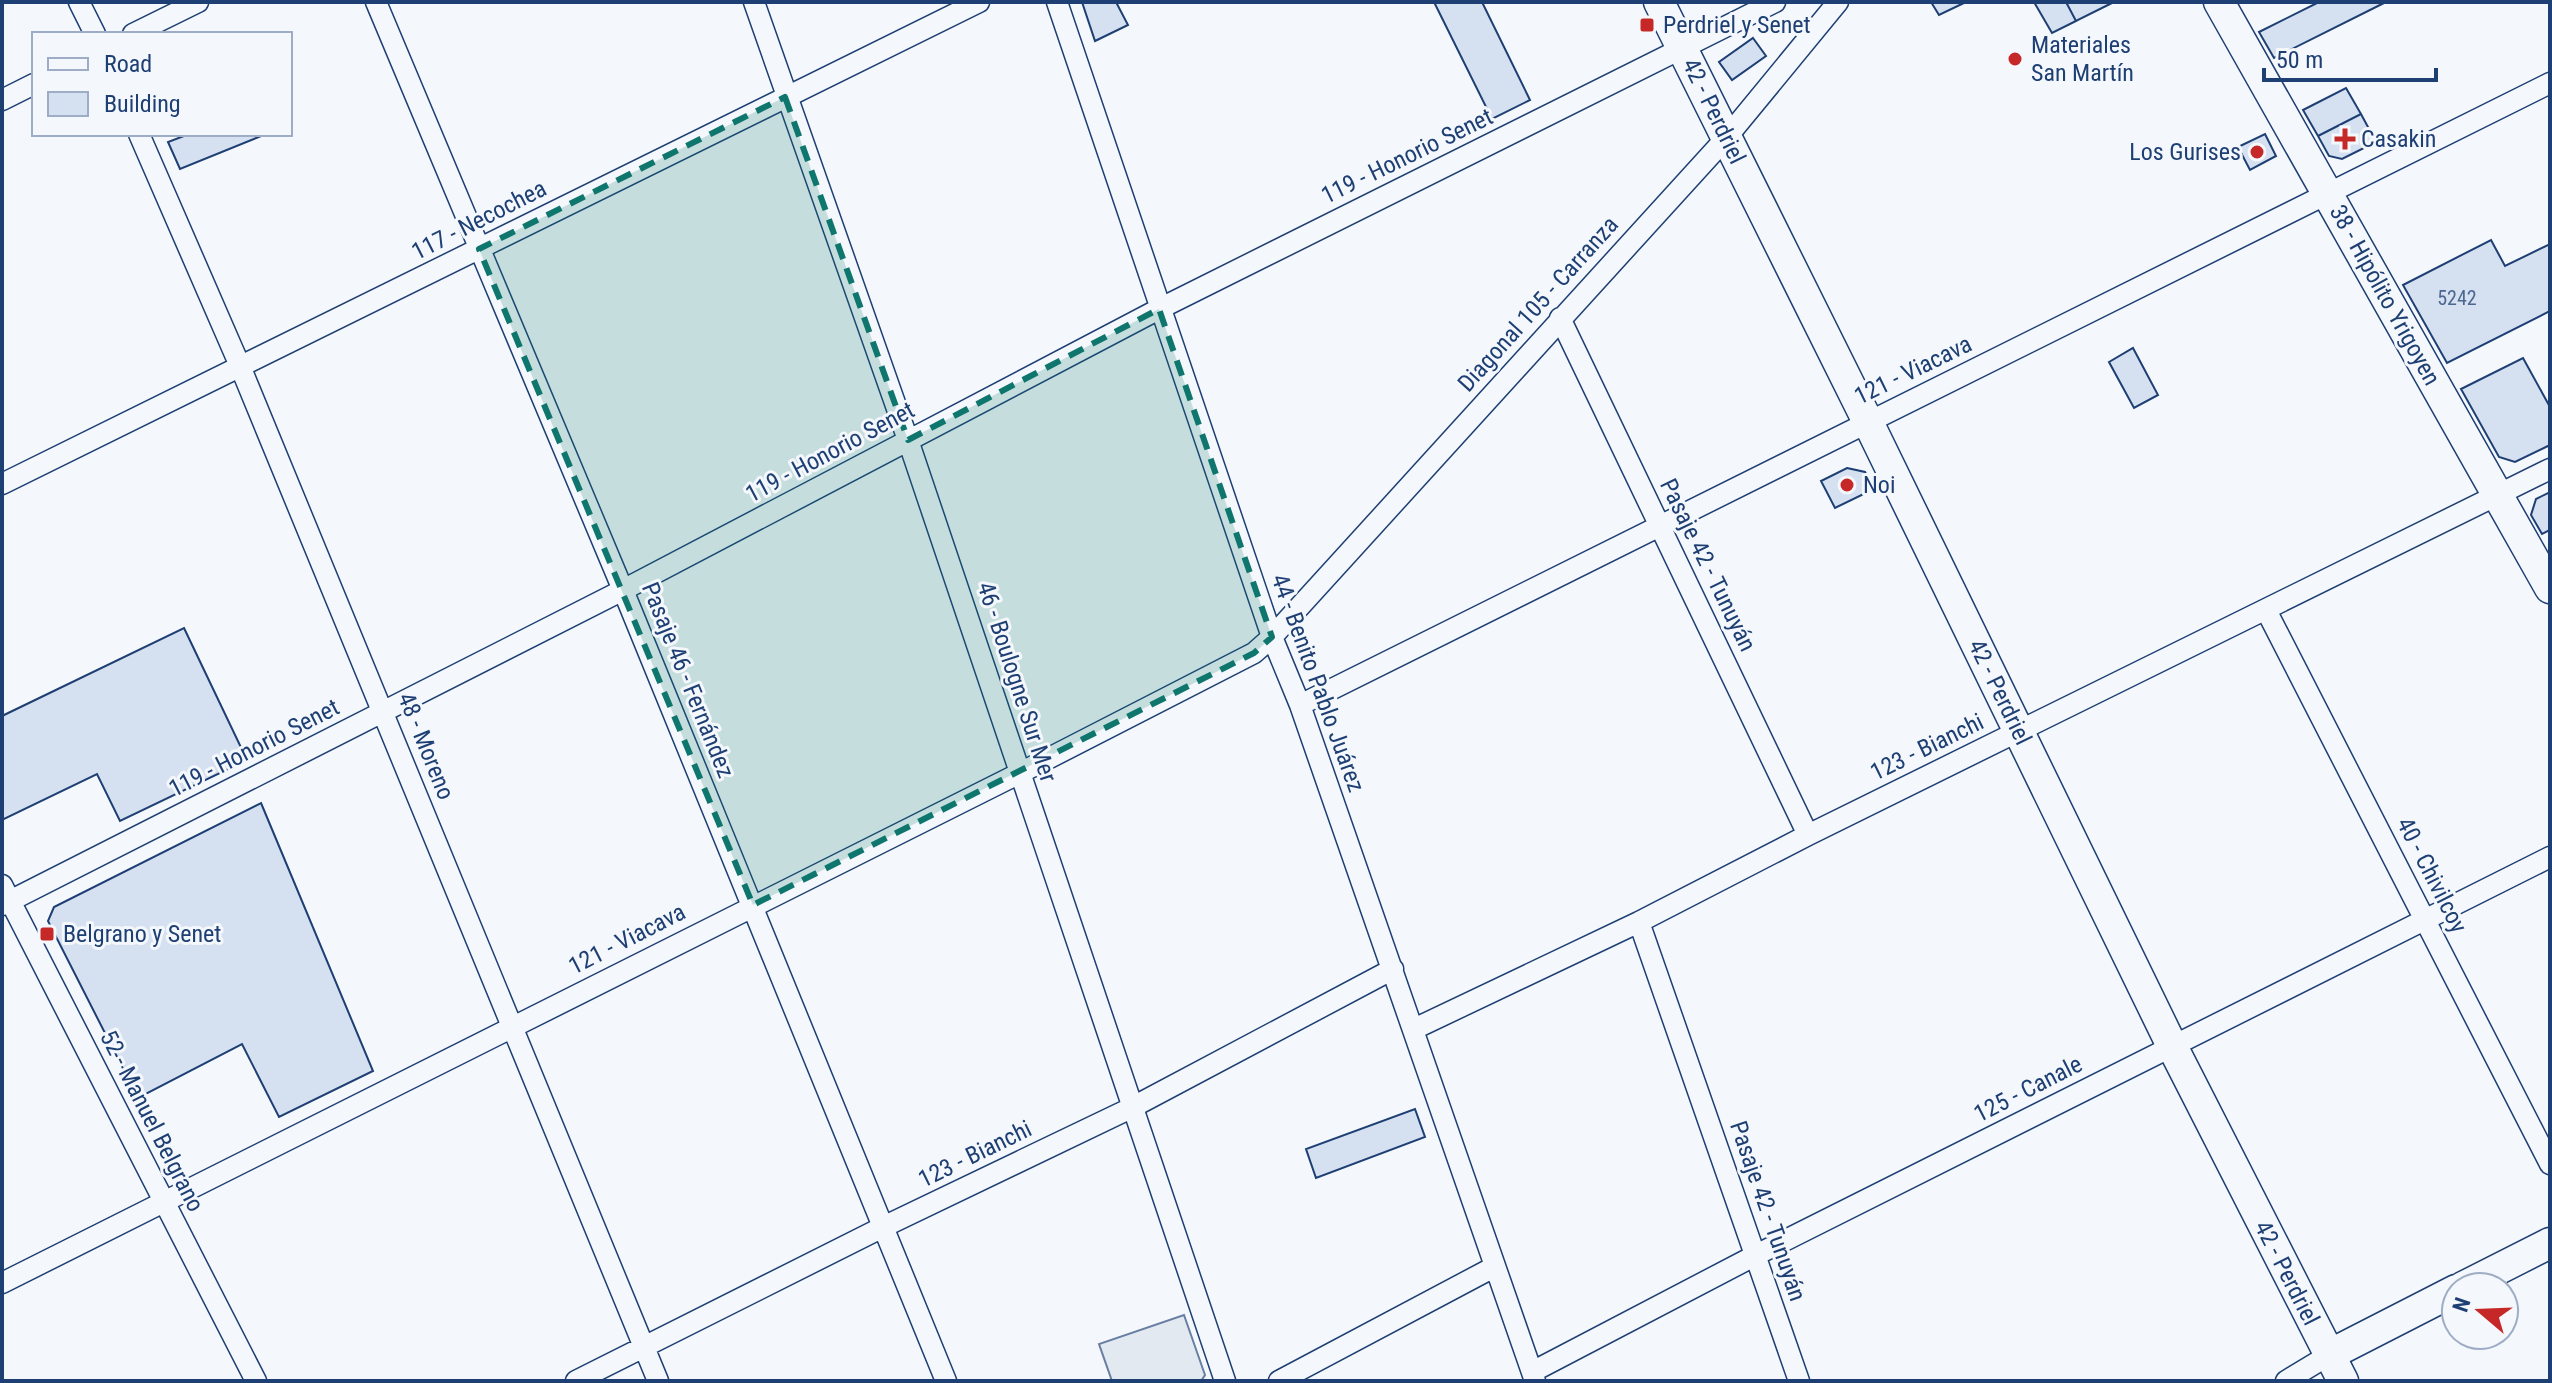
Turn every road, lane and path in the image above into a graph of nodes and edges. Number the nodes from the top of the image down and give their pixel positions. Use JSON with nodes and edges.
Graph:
{"nodes":[{"id":1,"x":79,"y":2,"type":"edge"},
{"id":2,"x":198,"y":2,"type":"edge"},
{"id":3,"x":376,"y":2,"type":"edge"},
{"id":4,"x":754,"y":2,"type":"edge"},
{"id":5,"x":979,"y":2,"type":"edge"},
{"id":6,"x":1057,"y":2,"type":"edge"},
{"id":7,"x":1659,"y":2,"type":"edge"},
{"id":8,"x":1775,"y":2,"type":"edge"},
{"id":9,"x":1838,"y":2,"type":"edge"},
{"id":10,"x":2219,"y":2,"type":"edge"},
{"id":11,"x":94,"y":32,"type":"edge"},
{"id":12,"x":137,"y":32,"type":"edge"},
{"id":13,"x":1683,"y":48,"type":"junction"},
{"id":14,"x":2550,"y":83,"type":"edge"},
{"id":15,"x":32,"y":85,"type":"edge"},
{"id":16,"x":785,"y":97,"type":"junction"},
{"id":17,"x":2,"y":100,"type":"edge"},
{"id":18,"x":140,"y":136,"type":"edge"},
{"id":19,"x":1727,"y":137,"type":"junction"},
{"id":20,"x":2328,"y":193,"type":"junction"},
{"id":21,"x":479,"y":249,"type":"junction"},
{"id":22,"x":1159,"y":309,"type":"junction"},
{"id":23,"x":1560,"y":318,"type":"junction"},
{"id":24,"x":240,"y":366,"type":"junction"},
{"id":25,"x":1868,"y":422,"type":"junction"},
{"id":26,"x":908,"y":440,"type":"junction"},
{"id":27,"x":2550,"y":469,"type":"edge"},
{"id":28,"x":2,"y":484,"type":"edge"},
{"id":29,"x":2497,"y":496,"type":"junction"},
{"id":30,"x":1660,"y":524,"type":"junction"},
{"id":31,"x":2550,"y":588,"type":"edge"},
{"id":32,"x":623,"y":590,"type":"junction"},
{"id":33,"x":2266,"y":610,"type":"junction"},
{"id":34,"x":1272,"y":637,"type":"junction"},
{"id":35,"x":1300,"y":705,"type":"junction"},
{"id":36,"x":383,"y":712,"type":"junction"},
{"id":37,"x":2019,"y":731,"type":"junction"},
{"id":38,"x":1020,"y":773,"type":"junction"},
{"id":39,"x":1808,"y":835,"type":"junction"},
{"id":40,"x":2550,"y":857,"type":"edge"},
{"id":41,"x":5,"y":897,"type":"edge"},
{"id":42,"x":753,"y":905,"type":"junction"},
{"id":43,"x":2426,"y":919,"type":"junction"},
{"id":44,"x":1639,"y":922,"type":"junction"},
{"id":45,"x":1393,"y":969,"type":"junction"},
{"id":46,"x":513,"y":1026,"type":"junction"},
{"id":47,"x":1414,"y":1029,"type":"junction"},
{"id":48,"x":2172,"y":1046,"type":"junction"},
{"id":49,"x":1131,"y":1108,"type":"junction"},
{"id":50,"x":2550,"y":1164,"type":"edge"},
{"id":51,"x":164,"y":1202,"type":"junction"},
{"id":52,"x":881,"y":1228,"type":"junction"},
{"id":53,"x":2550,"y":1243,"type":"edge"},
{"id":54,"x":1756,"y":1255,"type":"junction"},
{"id":55,"x":1494,"y":1267,"type":"junction"},
{"id":56,"x":2495,"y":1271,"type":"edge"},
{"id":57,"x":2,"y":1283,"type":"edge"},
{"id":58,"x":2440,"y":1298,"type":"edge"},
{"id":59,"x":645,"y":1347,"type":"junction"},
{"id":60,"x":2329,"y":1355,"type":"junction"},
{"id":61,"x":1533,"y":1376,"type":"edge"},
{"id":62,"x":256,"y":1381,"type":"edge"},
{"id":63,"x":576,"y":1381,"type":"edge"},
{"id":64,"x":658,"y":1381,"type":"edge"},
{"id":65,"x":946,"y":1381,"type":"edge"},
{"id":66,"x":1225,"y":1381,"type":"edge"},
{"id":67,"x":1279,"y":1381,"type":"edge"},
{"id":68,"x":1799,"y":1381,"type":"edge"},
{"id":69,"x":2286,"y":1381,"type":"edge"},
{"id":70,"x":2343,"y":1381,"type":"edge"}],
"edges":[{"from":1,"to":11,"type":"street"},
{"from":2,"to":12,"type":"street"},
{"from":3,"to":21,"type":"street","name":"Pasaje 46 - Fernández"},
{"from":4,"to":16,"type":"street","name":"46 - Boulogne Sur Mer"},
{"from":5,"to":16,"type":"street","name":"117 - Necochea"},
{"from":6,"to":22,"type":"street","name":"44 - Benito Pablo Juárez"},
{"from":7,"to":13,"type":"street","name":"42 - Perdriel"},
{"from":8,"to":13,"type":"street","name":"119 - Honorio Senet"},
{"from":9,"to":19,"type":"street","name":"Diagonal 105 - Carranza"},
{"from":10,"to":20,"type":"street","name":"38 - Hipólito Yrigoyen"},
{"from":13,"to":19,"type":"street","name":"42 - Perdriel"},
{"from":13,"to":22,"type":"street","name":"119 - Honorio Senet"},
{"from":14,"to":20,"type":"street","name":"121 - Viacava"},
{"from":15,"to":17,"type":"street"},
{"from":16,"to":21,"type":"street","name":"117 - Necochea"},
{"from":16,"to":26,"type":"street","name":"46 - Boulogne Sur Mer"},
{"from":18,"to":24,"type":"street","name":"48 - Moreno"},
{"from":19,"to":23,"type":"street","name":"Diagonal 105 - Carranza"},
{"from":19,"to":25,"type":"street","name":"42 - Perdriel"},
{"from":20,"to":25,"type":"street","name":"121 - Viacava"},
{"from":20,"to":29,"type":"street","name":"38 - Hipólito Yrigoyen"},
{"from":21,"to":24,"type":"street","name":"117 - Necochea"},
{"from":21,"to":32,"type":"street","name":"Pasaje 46 - Fernández"},
{"from":22,"to":26,"type":"street","name":"119 - Honorio Senet"},
{"from":22,"to":34,"type":"street","name":"44 - Benito Pablo Juárez"},
{"from":23,"to":30,"type":"street","name":"Pasaje 42 - Tunuyán"},
{"from":23,"to":34,"type":"street","name":"Diagonal 105 - Carranza"},
{"from":24,"to":28,"type":"street","name":"117 - Necochea"},
{"from":24,"to":36,"type":"street","name":"48 - Moreno"},
{"from":25,"to":30,"type":"street","name":"121 - Viacava"},
{"from":25,"to":37,"type":"street","name":"42 - Perdriel"},
{"from":26,"to":32,"type":"street","name":"119 - Honorio Senet"},
{"from":26,"to":38,"type":"street","name":"46 - Boulogne Sur Mer"},
{"from":27,"to":29,"type":"street","name":"123 - Bianchi"},
{"from":29,"to":31,"type":"street","name":"38 - Hipólito Yrigoyen"},
{"from":29,"to":33,"type":"street","name":"123 - Bianchi"},
{"from":30,"to":35,"type":"street","name":"121 - Viacava"},
{"from":30,"to":39,"type":"street","name":"Pasaje 42 - Tunuyán"},
{"from":32,"to":36,"type":"street","name":"119 - Honorio Senet"},
{"from":32,"to":42,"type":"street","name":"Pasaje 46 - Fernández"},
{"from":33,"to":37,"type":"street","name":"123 - Bianchi"},
{"from":33,"to":43,"type":"street","name":"40 - Chivilcoy"},
{"from":34,"to":35,"type":"street","name":"44 - Benito Pablo Juárez"},
{"from":34,"to":38,"type":"street","name":"121 - Viacava"},
{"from":35,"to":45,"type":"street","name":"44 - Benito Pablo Juárez"},
{"from":36,"to":41,"type":"street","name":"119 - Honorio Senet"},
{"from":36,"to":46,"type":"street","name":"48 - Moreno"},
{"from":37,"to":39,"type":"street","name":"123 - Bianchi"},
{"from":37,"to":48,"type":"street","name":"42 - Perdriel"},
{"from":38,"to":42,"type":"street","name":"121 - Viacava"},
{"from":38,"to":49,"type":"street","name":"46 - Boulogne Sur Mer"},
{"from":39,"to":44,"type":"street","name":"123 - Bianchi"},
{"from":40,"to":43,"type":"street","name":"125 - Canale"},
{"from":41,"to":51,"type":"street","name":"52 - Manuel Belgrano"},
{"from":42,"to":46,"type":"street","name":"121 - Viacava"},
{"from":42,"to":52,"type":"street","name":"Pasaje 46 - Fernández"},
{"from":43,"to":48,"type":"street","name":"125 - Canale"},
{"from":43,"to":50,"type":"street","name":"40 - Chivilcoy"},
{"from":44,"to":47,"type":"street","name":"123 - Bianchi"},
{"from":44,"to":54,"type":"street","name":"Pasaje 42 - Tunuyán"},
{"from":45,"to":47,"type":"street","name":"44 - Benito Pablo Juárez"},
{"from":45,"to":49,"type":"street","name":"123 - Bianchi"},
{"from":46,"to":51,"type":"street","name":"121 - Viacava"},
{"from":46,"to":59,"type":"street","name":"48 - Moreno"},
{"from":47,"to":55,"type":"street","name":"44 - Benito Pablo Juárez"},
{"from":48,"to":54,"type":"street","name":"125 - Canale"},
{"from":48,"to":60,"type":"street","name":"42 - Perdriel"},
{"from":49,"to":52,"type":"street","name":"123 - Bianchi"},
{"from":49,"to":66,"type":"street","name":"46 - Boulogne Sur Mer"},
{"from":51,"to":57,"type":"street","name":"121 - Viacava"},
{"from":51,"to":62,"type":"street","name":"52 - Manuel Belgrano"},
{"from":52,"to":59,"type":"street","name":"123 - Bianchi"},
{"from":52,"to":65,"type":"street","name":"Pasaje 46 - Fernández"},
{"from":53,"to":56,"type":"street"},
{"from":54,"to":61,"type":"street","name":"125 - Canale"},
{"from":54,"to":68,"type":"street","name":"Pasaje 42 - Tunuyán"},
{"from":55,"to":61,"type":"street","name":"44 - Benito Pablo Juárez"},
{"from":55,"to":67,"type":"street"},
{"from":58,"to":60,"type":"street"},
{"from":59,"to":63,"type":"street","name":"123 - Bianchi"},
{"from":59,"to":64,"type":"street","name":"48 - Moreno"},
{"from":60,"to":69,"type":"street"},
{"from":60,"to":70,"type":"street","name":"42 - Perdriel"}]}
